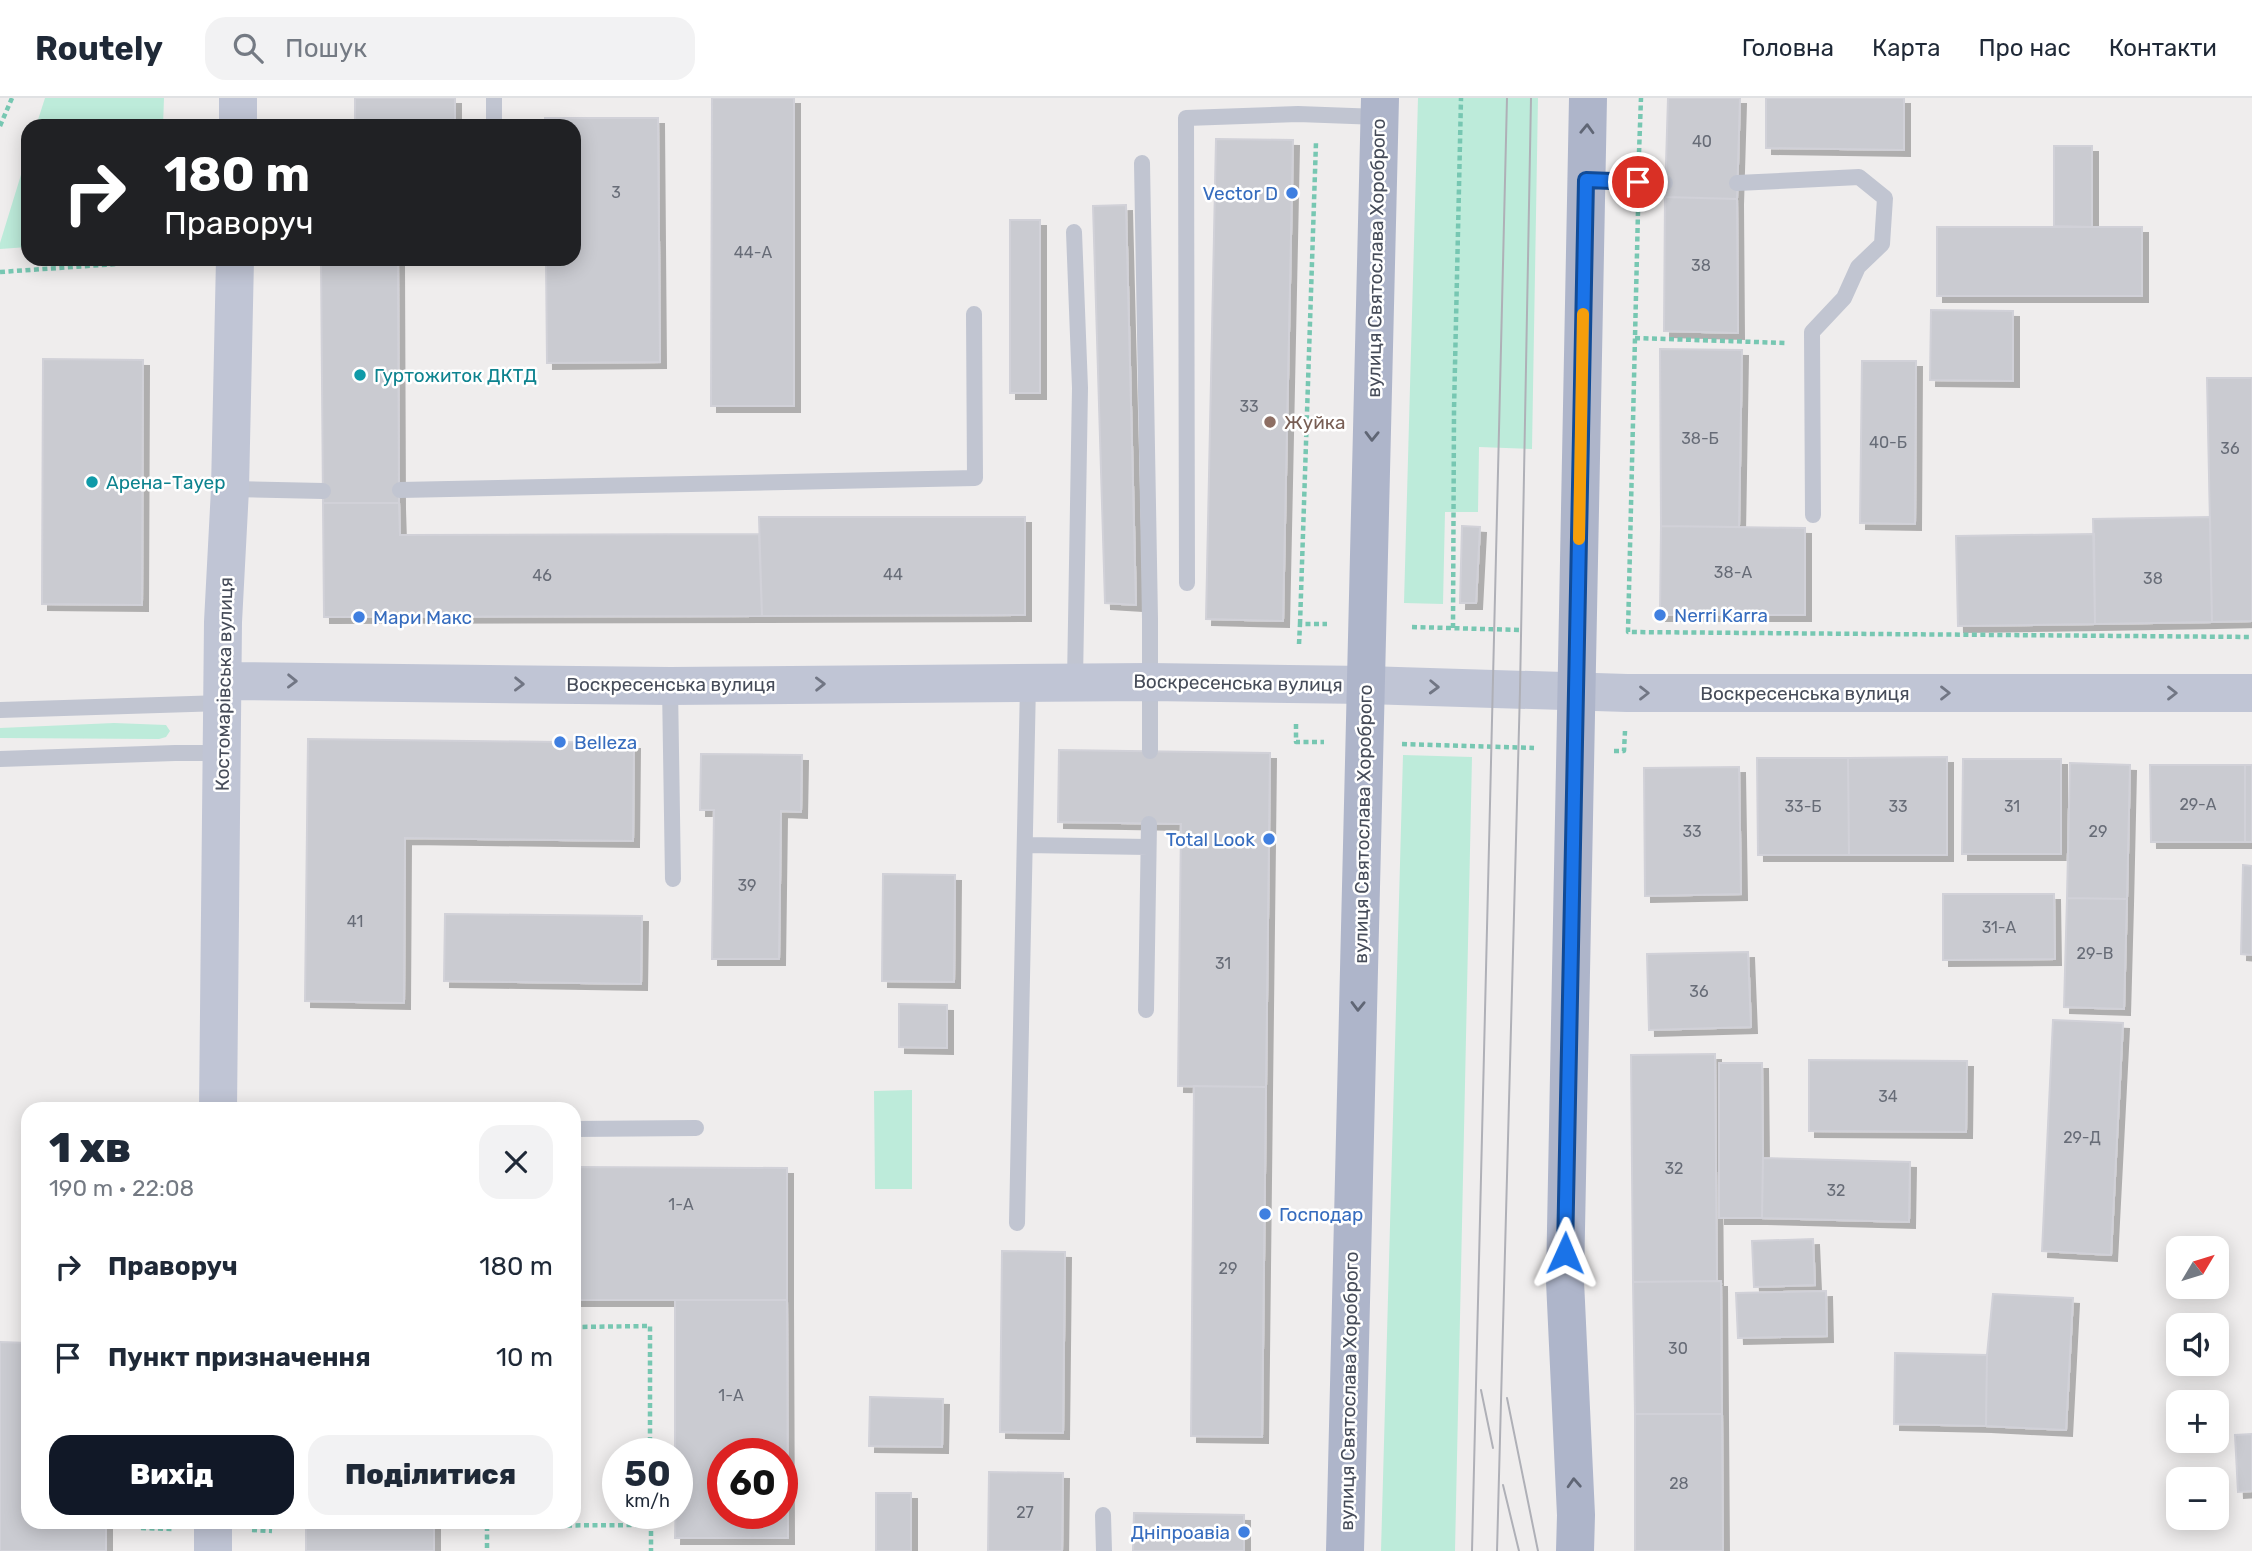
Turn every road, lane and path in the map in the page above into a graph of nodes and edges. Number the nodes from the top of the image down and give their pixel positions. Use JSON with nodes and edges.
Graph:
{"nodes":[{"id":1,"x":12,"y":98,"type":"edge"},
{"id":2,"x":238,"y":98,"type":"edge"},
{"id":3,"x":494,"y":98,"type":"edge"},
{"id":4,"x":1461,"y":98,"type":"edge"},
{"id":5,"x":1588,"y":98,"type":"edge"},
{"id":6,"x":1641,"y":98,"type":"edge"},
{"id":7,"x":1379,"y":108,"type":"edge"},
{"id":8,"x":1317,"y":115,"type":"junction"},
{"id":9,"x":237,"y":119,"type":"edge"},
{"id":10,"x":494,"y":119,"type":"edge"},
{"id":11,"x":0,"y":126,"type":"edge"},
{"id":12,"x":1142,"y":163,"type":"dead end"},
{"id":13,"x":1586,"y":180,"type":"junction"},
{"id":14,"x":1638,"y":182,"type":"junction"},
{"id":15,"x":1665,"y":183,"type":"dead end"},
{"id":16,"x":1737,"y":183,"type":"dead end"},
{"id":17,"x":1073,"y":232,"type":"dead end"},
{"id":18,"x":88,"y":266,"type":"edge"},
{"id":19,"x":235,"y":266,"type":"edge"},
{"id":20,"x":0,"y":272,"type":"edge"},
{"id":21,"x":974,"y":314,"type":"dead end"},
{"id":22,"x":1635,"y":338,"type":"junction"},
{"id":23,"x":1812,"y":344,"type":"junction"},
{"id":24,"x":230,"y":489,"type":"junction"},
{"id":25,"x":400,"y":490,"type":"dead end"},
{"id":26,"x":323,"y":491,"type":"dead end"},
{"id":27,"x":1813,"y":515,"type":"dead end"},
{"id":28,"x":1187,"y":583,"type":"dead end"},
{"id":29,"x":1300,"y":624,"type":"junction"},
{"id":30,"x":1336,"y":624,"type":"dead end"},
{"id":31,"x":1412,"y":627,"type":"dead end"},
{"id":32,"x":1453,"y":628,"type":"junction"},
{"id":33,"x":1520,"y":630,"type":"dead end"},
{"id":34,"x":2252,"y":637,"type":"edge"},
{"id":35,"x":1299,"y":649,"type":"dead end"},
{"id":36,"x":1075,"y":681,"type":"junction"},
{"id":37,"x":1028,"y":682,"type":"junction"},
{"id":38,"x":1150,"y":682,"type":"junction"},
{"id":39,"x":1366,"y":685,"type":"junction"},
{"id":40,"x":670,"y":686,"type":"junction"},
{"id":41,"x":1575,"y":691,"type":"junction"},
{"id":42,"x":223,"y":692,"type":"junction"},
{"id":43,"x":2252,"y":693,"type":"edge"},
{"id":44,"x":0,"y":710,"type":"edge"},
{"id":45,"x":1626,"y":723,"type":"dead end"},
{"id":46,"x":1296,"y":724,"type":"dead end"},
{"id":47,"x":1335,"y":743,"type":"dead end"},
{"id":48,"x":1402,"y":744,"type":"dead end"},
{"id":49,"x":1534,"y":748,"type":"dead end"},
{"id":50,"x":1150,"y":751,"type":"dead end"},
{"id":51,"x":1612,"y":751,"type":"dead end"},
{"id":52,"x":223,"y":753,"type":"junction"},
{"id":53,"x":0,"y":759,"type":"edge"},
{"id":54,"x":1149,"y":824,"type":"dead end"},
{"id":55,"x":1026,"y":845,"type":"junction"},
{"id":56,"x":1148,"y":847,"type":"junction"},
{"id":57,"x":673,"y":879,"type":"dead end"},
{"id":58,"x":1146,"y":1010,"type":"dead end"},
{"id":59,"x":218,"y":1102,"type":"edge"},
{"id":60,"x":696,"y":1128,"type":"dead end"},
{"id":61,"x":581,"y":1129,"type":"edge"},
{"id":62,"x":1017,"y":1223,"type":"dead end"},
{"id":63,"x":581,"y":1327,"type":"edge"},
{"id":64,"x":650,"y":1438,"type":"edge"},
{"id":65,"x":1103,"y":1515,"type":"dead end"},
{"id":66,"x":581,"y":1525,"type":"edge"},
{"id":67,"x":602,"y":1525,"type":"edge"},
{"id":68,"x":213,"y":1529,"type":"edge"},
{"id":69,"x":487,"y":1529,"type":"edge"},
{"id":70,"x":651,"y":1529,"type":"edge"},
{"id":71,"x":213,"y":1551,"type":"edge"},
{"id":72,"x":487,"y":1551,"type":"edge"},
{"id":73,"x":651,"y":1551,"type":"edge"},
{"id":74,"x":1104,"y":1551,"type":"edge"},
{"id":75,"x":1345,"y":1551,"type":"edge"},
{"id":76,"x":1575,"y":1551,"type":"edge"}],
"edges":[{"from":1,"to":11,"type":"path"},
{"from":2,"to":9,"type":"street"},
{"from":3,"to":10,"type":"lane"},
{"from":4,"to":32,"type":"path"},
{"from":13,"to":5,"type":"main road","one_way":true},
{"from":6,"to":14,"type":"path"},
{"from":7,"to":8,"type":"lane"},
{"from":7,"to":39,"type":"main road","name":"вулиця Святослава Хороброго","one_way":true},
{"from":8,"to":28,"type":"lane"},
{"from":8,"to":29,"type":"path"},
{"from":12,"to":38,"type":"lane"},
{"from":13,"to":14,"type":"lane"},
{"from":13,"to":41,"type":"main road"},
{"from":14,"to":15,"type":"lane"},
{"from":14,"to":22,"type":"path"},
{"from":16,"to":23,"type":"lane"},
{"from":17,"to":36,"type":"lane"},
{"from":18,"to":20,"type":"path"},
{"from":19,"to":24,"type":"street","name":"Костомарівська вулиця"},
{"from":21,"to":25,"type":"lane"},
{"from":22,"to":23,"type":"path"},
{"from":22,"to":34,"type":"path"},
{"from":23,"to":27,"type":"lane"},
{"from":24,"to":26,"type":"lane"},
{"from":24,"to":42,"type":"street","name":"Костомарівська вулиця"},
{"from":29,"to":30,"type":"path"},
{"from":29,"to":35,"type":"path"},
{"from":31,"to":32,"type":"path"},
{"from":32,"to":33,"type":"path"},
{"from":36,"to":37,"type":"street","name":"Воскресенська вулиця"},
{"from":36,"to":38,"type":"street","name":"Воскресенська вулиця"},
{"from":40,"to":37,"type":"street","name":"Воскресенська вулиця","one_way":true},
{"from":37,"to":55,"type":"lane"},
{"from":38,"to":39,"type":"street","name":"Воскресенська вулиця"},
{"from":38,"to":50,"type":"lane"},
{"from":39,"to":41,"type":"street","name":"Воскресенська вулиця","one_way":true},
{"from":39,"to":75,"type":"main road","name":"вулиця Святослава Хороброго","one_way":true},
{"from":42,"to":40,"type":"street","name":"Воскресенська вулиця","one_way":true},
{"from":40,"to":57,"type":"lane"},
{"from":41,"to":43,"type":"street","name":"Воскресенська вулиця","one_way":true},
{"from":76,"to":41,"type":"main road","one_way":true},
{"from":42,"to":44,"type":"lane"},
{"from":42,"to":52,"type":"street","name":"Костомарівська вулиця"},
{"from":45,"to":51,"type":"path"},
{"from":46,"to":47,"type":"path"},
{"from":48,"to":49,"type":"path"},
{"from":52,"to":53,"type":"lane"},
{"from":52,"to":59,"type":"street","name":"Костомарівська вулиця"},
{"from":54,"to":56,"type":"lane"},
{"from":55,"to":56,"type":"lane"},
{"from":55,"to":62,"type":"lane"},
{"from":56,"to":58,"type":"lane"},
{"from":60,"to":61,"type":"lane"},
{"from":63,"to":64,"type":"path"},
{"from":65,"to":74,"type":"lane"},
{"from":66,"to":67,"type":"path"},
{"from":68,"to":71,"type":"street"},
{"from":69,"to":72,"type":"path"},
{"from":70,"to":73,"type":"path"}]}
